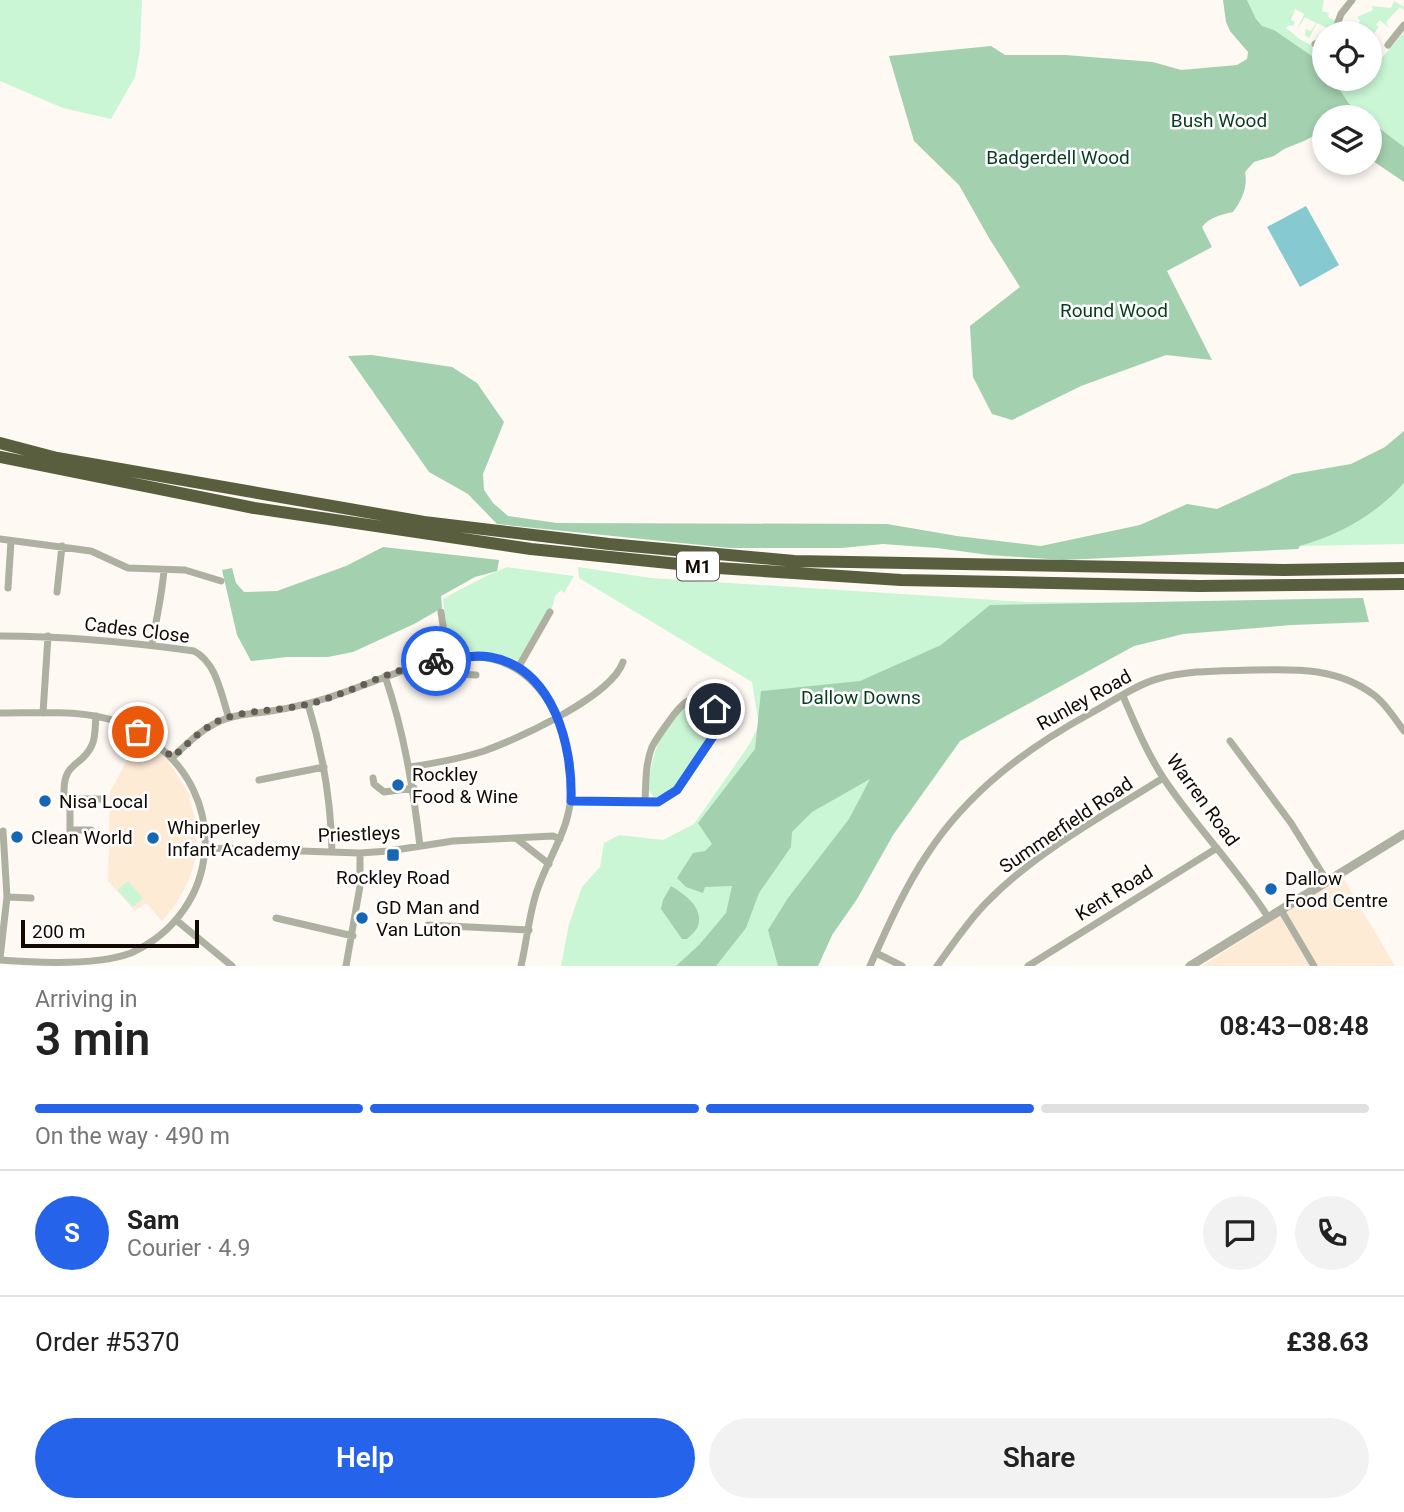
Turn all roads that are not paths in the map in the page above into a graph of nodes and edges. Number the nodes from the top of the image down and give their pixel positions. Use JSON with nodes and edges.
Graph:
{"nodes":[{"id":1,"x":1352,"y":0,"type":"edge"},
{"id":2,"x":1338,"y":21,"type":"edge"},
{"id":3,"x":1404,"y":25,"type":"edge"},
{"id":4,"x":1388,"y":45,"type":"dead end"},
{"id":5,"x":0,"y":443,"type":"edge"},
{"id":6,"x":0,"y":457,"type":"edge"},
{"id":7,"x":0,"y":539,"type":"edge"},
{"id":8,"x":11,"y":541,"type":"junction"},
{"id":9,"x":62,"y":546,"type":"junction"},
{"id":10,"x":1404,"y":568,"type":"edge"},
{"id":11,"x":164,"y":570,"type":"junction"},
{"id":12,"x":220,"y":581,"type":"dead end"},
{"id":13,"x":1404,"y":584,"type":"edge"},
{"id":14,"x":8,"y":588,"type":"dead end"},
{"id":15,"x":57,"y":592,"type":"dead end"},
{"id":16,"x":441,"y":612,"type":"dead end"},
{"id":17,"x":550,"y":612,"type":"dead end"},
{"id":18,"x":0,"y":636,"type":"edge"},
{"id":19,"x":48,"y":636,"type":"junction"},
{"id":20,"x":152,"y":645,"type":"junction"},
{"id":21,"x":468,"y":657,"type":"junction"},
{"id":22,"x":448,"y":659,"type":"junction"},
{"id":23,"x":623,"y":662,"type":"dead end"},
{"id":24,"x":518,"y":668,"type":"junction"},
{"id":25,"x":468,"y":674,"type":"dead end"},
{"id":26,"x":386,"y":676,"type":"junction"},
{"id":27,"x":1123,"y":696,"type":"junction"},
{"id":28,"x":308,"y":704,"type":"junction"},
{"id":29,"x":0,"y":713,"type":"edge"},
{"id":30,"x":43,"y":713,"type":"junction"},
{"id":31,"x":96,"y":716,"type":"junction"},
{"id":32,"x":557,"y":716,"type":"junction"},
{"id":33,"x":229,"y":718,"type":"junction"},
{"id":34,"x":1404,"y":732,"type":"edge"},
{"id":35,"x":1230,"y":741,"type":"dead end"},
{"id":36,"x":173,"y":757,"type":"junction"},
{"id":37,"x":324,"y":767,"type":"junction"},
{"id":38,"x":410,"y":767,"type":"junction"},
{"id":39,"x":1163,"y":778,"type":"junction"},
{"id":40,"x":373,"y":779,"type":"dead end"},
{"id":41,"x":259,"y":780,"type":"dead end"},
{"id":42,"x":414,"y":788,"type":"junction"},
{"id":43,"x":70,"y":799,"type":"junction"},
{"id":44,"x":104,"y":799,"type":"dead end"},
{"id":45,"x":571,"y":801,"type":"junction"},
{"id":46,"x":645,"y":802,"type":"junction"},
{"id":47,"x":91,"y":830,"type":"dead end"},
{"id":48,"x":3,"y":831,"type":"dead end"},
{"id":49,"x":1404,"y":834,"type":"edge"},
{"id":50,"x":513,"y":837,"type":"junction"},
{"id":51,"x":560,"y":839,"type":"junction"},
{"id":52,"x":420,"y":846,"type":"junction"},
{"id":53,"x":206,"y":848,"type":"junction"},
{"id":54,"x":1217,"y":848,"type":"junction"},
{"id":55,"x":332,"y":852,"type":"junction"},
{"id":56,"x":360,"y":853,"type":"junction"},
{"id":57,"x":549,"y":864,"type":"junction"},
{"id":58,"x":1327,"y":881,"type":"junction"},
{"id":59,"x":7,"y":897,"type":"junction"},
{"id":60,"x":32,"y":898,"type":"dead end"},
{"id":61,"x":1281,"y":909,"type":"junction"},
{"id":62,"x":1268,"y":917,"type":"junction"},
{"id":63,"x":276,"y":918,"type":"dead end"},
{"id":64,"x":176,"y":920,"type":"junction"},
{"id":65,"x":428,"y":925,"type":"dead end"},
{"id":66,"x":529,"y":930,"type":"junction"},
{"id":67,"x":353,"y":936,"type":"junction"},
{"id":68,"x":876,"y":953,"type":"junction"},
{"id":69,"x":0,"y":959,"type":"edge"},
{"id":70,"x":27,"y":964,"type":"edge"},
{"id":71,"x":232,"y":966,"type":"edge"},
{"id":72,"x":346,"y":966,"type":"edge"},
{"id":73,"x":521,"y":966,"type":"edge"},
{"id":74,"x":870,"y":966,"type":"edge"},
{"id":75,"x":902,"y":966,"type":"edge"},
{"id":76,"x":937,"y":966,"type":"edge"},
{"id":77,"x":1028,"y":966,"type":"edge"},
{"id":78,"x":1190,"y":966,"type":"edge"},
{"id":79,"x":1314,"y":966,"type":"edge"}],
"edges":[{"from":1,"to":2,"type":"street"},
{"from":3,"to":4,"type":"street"},
{"from":5,"to":10,"type":"highway","number":"M1"},
{"from":6,"to":13,"type":"highway","number":"M1"},
{"from":7,"to":8,"type":"street"},
{"from":8,"to":9,"type":"street"},
{"from":8,"to":14,"type":"street"},
{"from":9,"to":11,"type":"street"},
{"from":9,"to":15,"type":"street"},
{"from":11,"to":12,"type":"street"},
{"from":11,"to":20,"type":"street"},
{"from":16,"to":22,"type":"street"},
{"from":17,"to":24,"type":"street"},
{"from":18,"to":19,"type":"street","name":"Cades Close"},
{"from":19,"to":20,"type":"street","name":"Cades Close"},
{"from":19,"to":30,"type":"street"},
{"from":20,"to":33,"type":"street","name":"Cades Close"},
{"from":21,"to":22,"type":"street"},
{"from":21,"to":24,"type":"street"},
{"from":21,"to":25,"type":"street"},
{"from":22,"to":26,"type":"street"},
{"from":23,"to":32,"type":"street"},
{"from":24,"to":32,"type":"street"},
{"from":26,"to":28,"type":"street"},
{"from":26,"to":38,"type":"street"},
{"from":27,"to":34,"type":"street","name":"Runley Road"},
{"from":27,"to":39,"type":"street","name":"Warren Road"},
{"from":27,"to":68,"type":"street","name":"Runley Road"},
{"from":28,"to":33,"type":"street"},
{"from":28,"to":37,"type":"street"},
{"from":29,"to":30,"type":"street"},
{"from":30,"to":31,"type":"street"},
{"from":31,"to":36,"type":"street"},
{"from":31,"to":43,"type":"street"},
{"from":32,"to":38,"type":"street"},
{"from":32,"to":45,"type":"street"},
{"from":33,"to":36,"type":"street"},
{"from":35,"to":58,"type":"street"},
{"from":36,"to":53,"type":"street"},
{"from":37,"to":41,"type":"street"},
{"from":37,"to":55,"type":"street"},
{"from":38,"to":42,"type":"street"},
{"from":39,"to":54,"type":"street","name":"Warren Road"},
{"from":39,"to":76,"type":"street","name":"Summerfield Road"},
{"from":40,"to":42,"type":"street"},
{"from":42,"to":52,"type":"street"},
{"from":43,"to":44,"type":"street"},
{"from":43,"to":47,"type":"street"},
{"from":45,"to":46,"type":"street"},
{"from":45,"to":51,"type":"street"},
{"from":46,"to":46,"type":"street"},
{"from":48,"to":59,"type":"street"},
{"from":49,"to":58,"type":"street"},
{"from":50,"to":51,"type":"street","name":"Priestleys"},
{"from":50,"to":52,"type":"street","name":"Priestleys"},
{"from":50,"to":57,"type":"street"},
{"from":51,"to":57,"type":"street"},
{"from":52,"to":56,"type":"street","name":"Priestleys"},
{"from":53,"to":55,"type":"street","name":"Priestleys"},
{"from":53,"to":64,"type":"street"},
{"from":54,"to":62,"type":"street","name":"Warren Road"},
{"from":54,"to":77,"type":"street","name":"Kent Road"},
{"from":55,"to":56,"type":"street","name":"Priestleys"},
{"from":56,"to":67,"type":"street"},
{"from":57,"to":66,"type":"street"},
{"from":58,"to":61,"type":"street"},
{"from":59,"to":60,"type":"street"},
{"from":59,"to":69,"type":"street"},
{"from":61,"to":62,"type":"street"},
{"from":61,"to":79,"type":"street"},
{"from":62,"to":78,"type":"street"},
{"from":63,"to":67,"type":"street"},
{"from":64,"to":70,"type":"street"},
{"from":64,"to":71,"type":"street"},
{"from":65,"to":66,"type":"street"},
{"from":66,"to":73,"type":"street"},
{"from":67,"to":72,"type":"street"},
{"from":68,"to":74,"type":"street","name":"Runley Road"},
{"from":68,"to":75,"type":"street"},
{"from":69,"to":70,"type":"street"}]}
